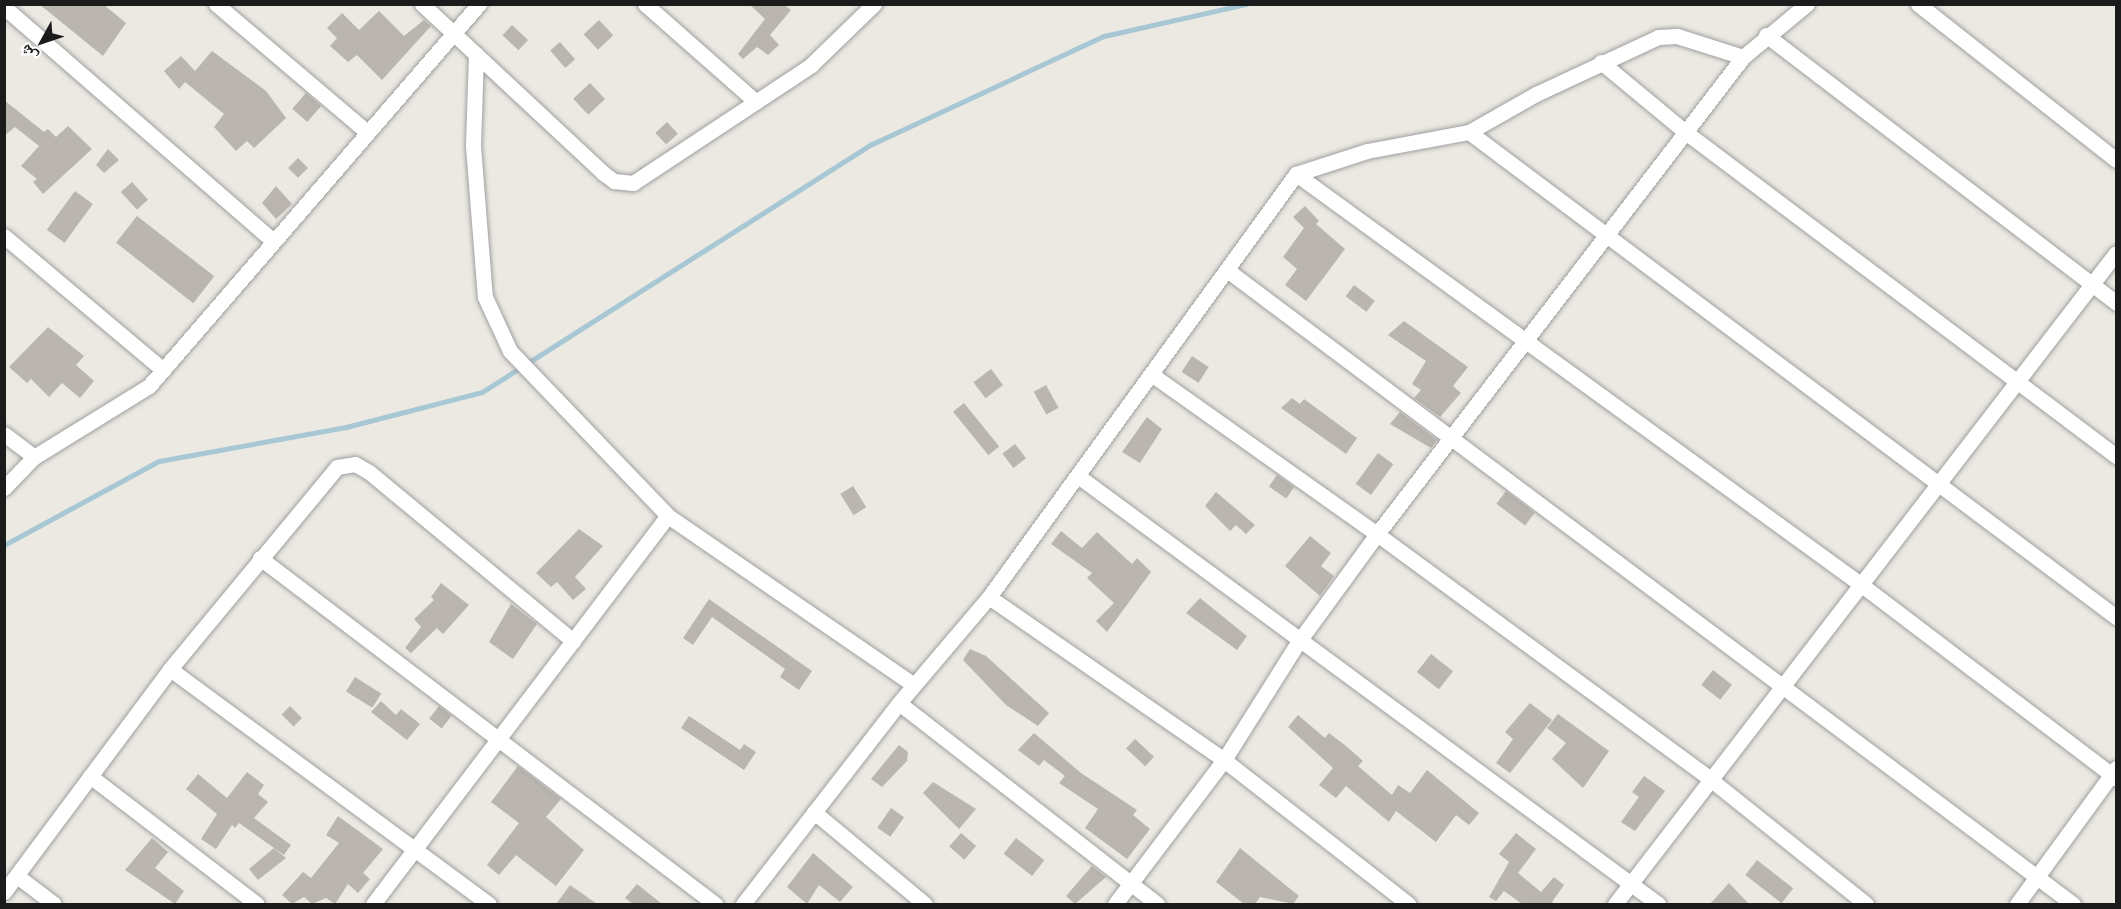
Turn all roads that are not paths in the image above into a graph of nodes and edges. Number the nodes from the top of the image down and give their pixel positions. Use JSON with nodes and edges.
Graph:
{"nodes":[{"id":1,"x":216,"y":4,"type":"edge"},
{"id":2,"x":422,"y":4,"type":"edge"},
{"id":3,"x":479,"y":4,"type":"edge"},
{"id":4,"x":645,"y":4,"type":"edge"},
{"id":5,"x":874,"y":4,"type":"edge"},
{"id":6,"x":1807,"y":4,"type":"edge"},
{"id":7,"x":1918,"y":4,"type":"edge"},
{"id":8,"x":5,"y":6,"type":"edge"},
{"id":9,"x":454,"y":33,"type":"junction"},
{"id":10,"x":1766,"y":35,"type":"junction"},
{"id":11,"x":476,"y":54,"type":"junction"},
{"id":12,"x":1743,"y":57,"type":"junction"},
{"id":13,"x":1601,"y":62,"type":"junction"},
{"id":14,"x":756,"y":102,"type":"junction"},
{"id":15,"x":1684,"y":130,"type":"junction"},
{"id":16,"x":367,"y":132,"type":"junction"},
{"id":17,"x":1469,"y":132,"type":"junction"},
{"id":18,"x":2116,"y":160,"type":"edge"},
{"id":19,"x":1296,"y":174,"type":"junction"},
{"id":20,"x":1603,"y":235,"type":"junction"},
{"id":21,"x":4,"y":236,"type":"edge"},
{"id":22,"x":271,"y":239,"type":"junction"},
{"id":23,"x":2116,"y":253,"type":"edge"},
{"id":24,"x":1227,"y":270,"type":"junction"},
{"id":25,"x":2093,"y":285,"type":"junction"},
{"id":26,"x":2116,"y":303,"type":"edge"},
{"id":27,"x":1527,"y":341,"type":"junction"},
{"id":28,"x":163,"y":370,"type":"junction"},
{"id":29,"x":1152,"y":374,"type":"junction"},
{"id":30,"x":2019,"y":381,"type":"junction"},
{"id":31,"x":4,"y":434,"type":"edge"},
{"id":32,"x":1453,"y":438,"type":"junction"},
{"id":33,"x":2116,"y":456,"type":"edge"},
{"id":34,"x":34,"y":458,"type":"junction"},
{"id":35,"x":1078,"y":476,"type":"junction"},
{"id":36,"x":1936,"y":484,"type":"junction"},
{"id":37,"x":4,"y":488,"type":"edge"},
{"id":38,"x":668,"y":516,"type":"junction"},
{"id":39,"x":1377,"y":534,"type":"junction"},
{"id":40,"x":260,"y":558,"type":"junction"},
{"id":41,"x":1859,"y":583,"type":"junction"},
{"id":42,"x":989,"y":597,"type":"junction"},
{"id":43,"x":2116,"y":617,"type":"edge"},
{"id":44,"x":573,"y":640,"type":"junction"},
{"id":45,"x":1299,"y":641,"type":"junction"},
{"id":46,"x":170,"y":669,"type":"junction"},
{"id":47,"x":1781,"y":683,"type":"junction"},
{"id":48,"x":914,"y":685,"type":"junction"},
{"id":49,"x":898,"y":703,"type":"junction"},
{"id":50,"x":499,"y":738,"type":"junction"},
{"id":51,"x":1224,"y":760,"type":"junction"},
{"id":52,"x":2115,"y":774,"type":"edge"},
{"id":53,"x":90,"y":776,"type":"junction"},
{"id":54,"x":1710,"y":779,"type":"junction"},
{"id":55,"x":814,"y":812,"type":"junction"},
{"id":56,"x":415,"y":850,"type":"junction"},
{"id":57,"x":17,"y":876,"type":"junction"},
{"id":58,"x":2037,"y":878,"type":"junction"},
{"id":59,"x":1630,"y":883,"type":"junction"},
{"id":60,"x":1130,"y":884,"type":"junction"},
{"id":61,"x":4,"y":892,"type":"edge"},
{"id":62,"x":54,"y":904,"type":"edge"},
{"id":63,"x":256,"y":904,"type":"edge"},
{"id":64,"x":374,"y":904,"type":"edge"},
{"id":65,"x":489,"y":904,"type":"edge"},
{"id":66,"x":715,"y":904,"type":"edge"},
{"id":67,"x":743,"y":904,"type":"edge"},
{"id":68,"x":926,"y":904,"type":"edge"},
{"id":69,"x":1115,"y":904,"type":"edge"},
{"id":70,"x":1156,"y":904,"type":"edge"},
{"id":71,"x":1408,"y":904,"type":"edge"},
{"id":72,"x":1615,"y":904,"type":"edge"},
{"id":73,"x":1658,"y":904,"type":"edge"},
{"id":74,"x":1866,"y":904,"type":"edge"},
{"id":75,"x":2017,"y":904,"type":"edge"},
{"id":76,"x":2073,"y":904,"type":"edge"}],
"edges":[{"from":1,"to":16,"type":"street"},
{"from":2,"to":9,"type":"street"},
{"from":3,"to":9,"type":"street"},
{"from":4,"to":14,"type":"street"},
{"from":5,"to":14,"type":"street"},
{"from":6,"to":10,"type":"street"},
{"from":7,"to":18,"type":"street"},
{"from":8,"to":22,"type":"street"},
{"from":9,"to":11,"type":"street"},
{"from":9,"to":16,"type":"street"},
{"from":10,"to":12,"type":"street"},
{"from":10,"to":25,"type":"street"},
{"from":11,"to":14,"type":"street"},
{"from":11,"to":38,"type":"street"},
{"from":12,"to":13,"type":"street"},
{"from":12,"to":15,"type":"street"},
{"from":13,"to":15,"type":"street"},
{"from":13,"to":17,"type":"street"},
{"from":15,"to":20,"type":"street"},
{"from":15,"to":30,"type":"street"},
{"from":16,"to":22,"type":"street"},
{"from":17,"to":19,"type":"street"},
{"from":17,"to":20,"type":"street"},
{"from":19,"to":24,"type":"street"},
{"from":19,"to":27,"type":"street"},
{"from":20,"to":27,"type":"street"},
{"from":20,"to":36,"type":"street"},
{"from":21,"to":28,"type":"street"},
{"from":22,"to":28,"type":"street"},
{"from":23,"to":25,"type":"street"},
{"from":24,"to":29,"type":"street"},
{"from":24,"to":32,"type":"street"},
{"from":25,"to":26,"type":"street"},
{"from":25,"to":30,"type":"street"},
{"from":27,"to":32,"type":"street"},
{"from":27,"to":41,"type":"street"},
{"from":28,"to":34,"type":"street"},
{"from":29,"to":35,"type":"street"},
{"from":29,"to":39,"type":"street"},
{"from":30,"to":33,"type":"street"},
{"from":30,"to":36,"type":"street"},
{"from":31,"to":34,"type":"street"},
{"from":32,"to":39,"type":"street"},
{"from":32,"to":47,"type":"street"},
{"from":34,"to":37,"type":"street"},
{"from":35,"to":42,"type":"street"},
{"from":35,"to":45,"type":"street"},
{"from":36,"to":41,"type":"street"},
{"from":36,"to":43,"type":"street"},
{"from":38,"to":44,"type":"street"},
{"from":38,"to":48,"type":"street"},
{"from":39,"to":45,"type":"street"},
{"from":39,"to":54,"type":"street"},
{"from":40,"to":44,"type":"street"},
{"from":40,"to":46,"type":"street"},
{"from":40,"to":50,"type":"street"},
{"from":41,"to":47,"type":"street"},
{"from":41,"to":52,"type":"street"},
{"from":42,"to":48,"type":"street"},
{"from":42,"to":51,"type":"street"},
{"from":44,"to":50,"type":"street"},
{"from":45,"to":51,"type":"street"},
{"from":45,"to":59,"type":"street"},
{"from":46,"to":53,"type":"street"},
{"from":46,"to":56,"type":"street"},
{"from":47,"to":54,"type":"street"},
{"from":47,"to":58,"type":"street"},
{"from":48,"to":49,"type":"street"},
{"from":49,"to":55,"type":"street"},
{"from":49,"to":60,"type":"street"},
{"from":50,"to":56,"type":"street"},
{"from":50,"to":66,"type":"street"},
{"from":51,"to":60,"type":"street"},
{"from":51,"to":71,"type":"street"},
{"from":52,"to":58,"type":"street"},
{"from":53,"to":57,"type":"street"},
{"from":53,"to":63,"type":"street"},
{"from":54,"to":59,"type":"street"},
{"from":54,"to":74,"type":"street"},
{"from":55,"to":67,"type":"street"},
{"from":55,"to":68,"type":"street"},
{"from":56,"to":64,"type":"street"},
{"from":56,"to":65,"type":"street"},
{"from":57,"to":61,"type":"street"},
{"from":57,"to":62,"type":"street"},
{"from":58,"to":75,"type":"street"},
{"from":58,"to":76,"type":"street"},
{"from":59,"to":72,"type":"street"},
{"from":59,"to":73,"type":"street"},
{"from":60,"to":69,"type":"street"},
{"from":60,"to":70,"type":"street"}]}
